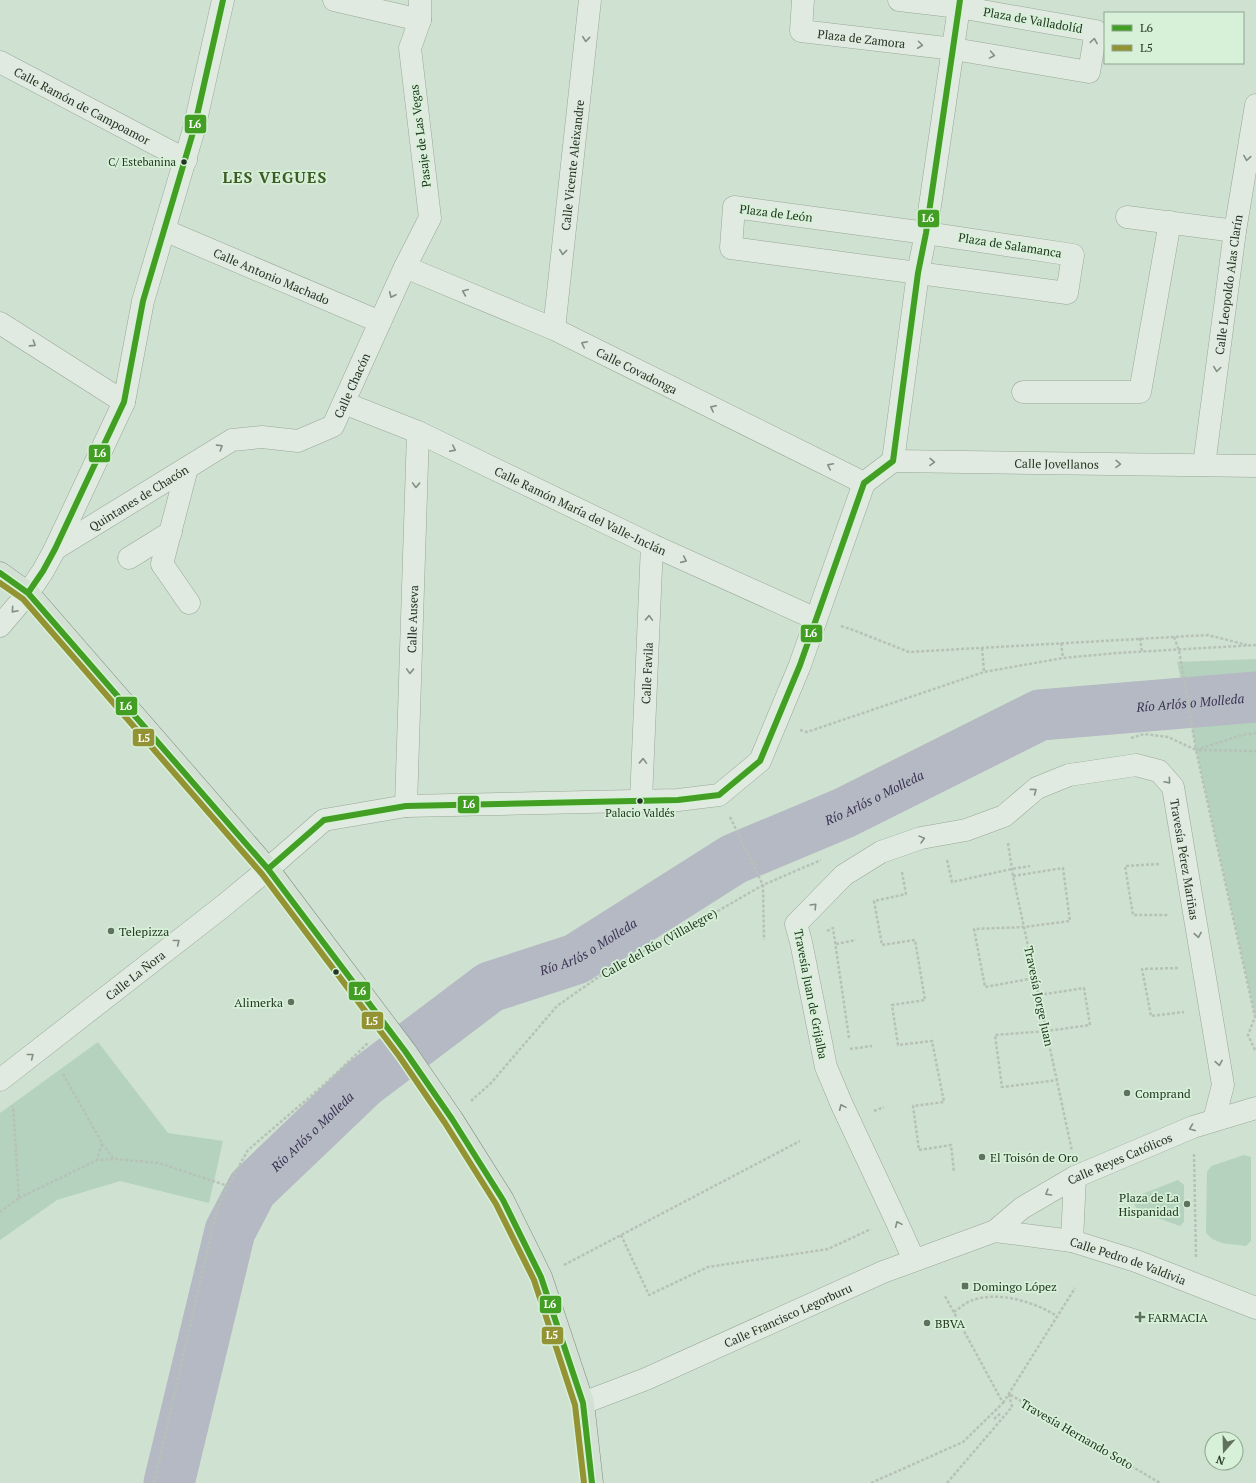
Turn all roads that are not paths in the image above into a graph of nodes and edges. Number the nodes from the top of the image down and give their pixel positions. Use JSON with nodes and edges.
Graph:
{"nodes":[{"id":1,"x":223,"y":0,"type":"edge"},
{"id":2,"x":334,"y":0,"type":"edge"},
{"id":3,"x":590,"y":0,"type":"edge"},
{"id":4,"x":803,"y":0,"type":"edge"},
{"id":5,"x":899,"y":0,"type":"edge"},
{"id":6,"x":960,"y":4,"type":"edge"},
{"id":7,"x":420,"y":10,"type":"edge"},
{"id":8,"x":954,"y":49,"type":"junction"},
{"id":9,"x":0,"y":62,"type":"edge"},
{"id":10,"x":1256,"y":105,"type":"edge"},
{"id":11,"x":186,"y":160,"type":"junction"},
{"id":12,"x":1127,"y":217,"type":"dead end"},
{"id":13,"x":1170,"y":222,"type":"junction"},
{"id":14,"x":164,"y":230,"type":"junction"},
{"id":15,"x":1235,"y":232,"type":"junction"},
{"id":16,"x":926,"y":233,"type":"junction"},
{"id":17,"x":405,"y":268,"type":"junction"},
{"id":18,"x":918,"y":273,"type":"junction"},
{"id":19,"x":380,"y":322,"type":"junction"},
{"id":20,"x":0,"y":323,"type":"edge"},
{"id":21,"x":554,"y":329,"type":"junction"},
{"id":22,"x":1023,"y":392,"type":"dead end"},
{"id":23,"x":124,"y":402,"type":"junction"},
{"id":24,"x":344,"y":403,"type":"junction"},
{"id":25,"x":418,"y":432,"type":"junction"},
{"id":26,"x":894,"y":461,"type":"junction"},
{"id":27,"x":1204,"y":465,"type":"junction"},
{"id":28,"x":1256,"y":466,"type":"edge"},
{"id":29,"x":187,"y":468,"type":"junction"},
{"id":30,"x":864,"y":483,"type":"junction"},
{"id":31,"x":171,"y":532,"type":"junction"},
{"id":32,"x":652,"y":545,"type":"junction"},
{"id":33,"x":55,"y":549,"type":"junction"},
{"id":34,"x":129,"y":558,"type":"dead end"},
{"id":35,"x":0,"y":573,"type":"edge"},
{"id":36,"x":28,"y":593,"type":"junction"},
{"id":37,"x":190,"y":603,"type":"dead end"},
{"id":38,"x":816,"y":619,"type":"junction"},
{"id":39,"x":0,"y":626,"type":"edge"},
{"id":40,"x":641,"y":800,"type":"junction"},
{"id":41,"x":406,"y":806,"type":"junction"},
{"id":42,"x":1004,"y":816,"type":"joint"},
{"id":43,"x":268,"y":869,"type":"junction"},
{"id":44,"x":0,"y":1080,"type":"edge"},
{"id":45,"x":1256,"y":1108,"type":"edge"},
{"id":46,"x":1214,"y":1120,"type":"junction"},
{"id":47,"x":1075,"y":1177,"type":"junction"},
{"id":48,"x":994,"y":1231,"type":"junction"},
{"id":49,"x":1072,"y":1241,"type":"junction"},
{"id":50,"x":914,"y":1260,"type":"junction"},
{"id":51,"x":1256,"y":1308,"type":"edge"},
{"id":52,"x":583,"y":1403,"type":"junction"},
{"id":53,"x":592,"y":1483,"type":"edge"}],
"edges":[{"from":1,"to":11,"type":"street"},
{"from":2,"to":7,"type":"street"},
{"from":3,"to":21,"type":"street","name":"Calle Vicente Aleixandre","one_way":true},
{"from":4,"to":8,"type":"street","name":"Plaza de Zamora","one_way":true},
{"from":5,"to":6,"type":"street"},
{"from":6,"to":8,"type":"street"},
{"from":8,"to":6,"type":"street","name":"Plaza de Valladolíd","one_way":true},
{"from":7,"to":17,"type":"street","name":"Pasaje de Las Vegas"},
{"from":8,"to":16,"type":"street"},
{"from":9,"to":11,"type":"street","name":"Calle Ramón de Campoamor"},
{"from":10,"to":15,"type":"street","name":"Calle Leopoldo Alas Clarín","one_way":true},
{"from":11,"to":14,"type":"street"},
{"from":12,"to":13,"type":"street"},
{"from":13,"to":15,"type":"street"},
{"from":13,"to":22,"type":"street"},
{"from":14,"to":19,"type":"street","name":"Calle Antonio Machado"},
{"from":14,"to":23,"type":"street"},
{"from":15,"to":27,"type":"street","name":"Calle Leopoldo Alas Clarín","one_way":true},
{"from":16,"to":18,"type":"street"},
{"from":16,"to":18,"type":"street","name":"Plaza de Salamanca"},
{"from":16,"to":18,"type":"street","name":"Plaza de León"},
{"from":17,"to":19,"type":"street","name":"Calle Chacón","one_way":true},
{"from":21,"to":17,"type":"street","name":"Calle Covadonga","one_way":true},
{"from":18,"to":26,"type":"street"},
{"from":19,"to":24,"type":"street","name":"Calle Chacón"},
{"from":20,"to":23,"type":"street","one_way":true},
{"from":30,"to":21,"type":"street","name":"Calle Covadonga","one_way":true},
{"from":23,"to":33,"type":"street"},
{"from":24,"to":25,"type":"street","name":"Calle Ramón María del Valle-Inclán"},
{"from":29,"to":24,"type":"street","name":"Calle Chacón","one_way":true},
{"from":25,"to":32,"type":"street","name":"Calle Ramón María del Valle-Inclán","one_way":true},
{"from":25,"to":41,"type":"street","name":"Calle Auseva","one_way":true},
{"from":26,"to":27,"type":"street","name":"Calle Jovellanos","one_way":true},
{"from":26,"to":30,"type":"street"},
{"from":27,"to":28,"type":"street","name":"Calle Jovellanos"},
{"from":29,"to":31,"type":"street","name":"Quintanes de Chacón"},
{"from":29,"to":33,"type":"street","name":"Quintanes de Chacón"},
{"from":30,"to":38,"type":"street"},
{"from":31,"to":34,"type":"street"},
{"from":31,"to":37,"type":"street","name":"Quintanes de Chacón"},
{"from":32,"to":38,"type":"street","name":"Calle Ramón María del Valle-Inclán","one_way":true},
{"from":40,"to":32,"type":"street","name":"Calle Favila","one_way":true},
{"from":33,"to":36,"type":"street"},
{"from":35,"to":36,"type":"main road"},
{"from":36,"to":39,"type":"street","one_way":true},
{"from":36,"to":43,"type":"main road"},
{"from":38,"to":40,"type":"street","name":"Calle La Ñora"},
{"from":40,"to":41,"type":"street","name":"Calle La Ñora"},
{"from":41,"to":43,"type":"street","name":"Calle La Ñora"},
{"from":42,"to":46,"type":"street","name":"Travesía Pérez Mariñas","one_way":true},
{"from":50,"to":42,"type":"street","name":"Travesía Juan de Grijalba","one_way":true},
{"from":44,"to":43,"type":"street","name":"Calle La Ñora","one_way":true},
{"from":43,"to":52,"type":"main road"},
{"from":45,"to":46,"type":"street","name":"Calle Reyes Católicos"},
{"from":46,"to":47,"type":"street","name":"Calle Reyes Católicos","one_way":true},
{"from":47,"to":48,"type":"street","name":"Calle Reyes Católicos","one_way":true},
{"from":47,"to":49,"type":"street"},
{"from":48,"to":49,"type":"street","name":"Calle Pedro de Valdivia"},
{"from":48,"to":50,"type":"street","name":"Calle Francisco Legorburu"},
{"from":49,"to":51,"type":"street","name":"Calle Pedro de Valdivia"},
{"from":50,"to":52,"type":"street","name":"Calle Francisco Legorburu"},
{"from":52,"to":53,"type":"main road"}]}
